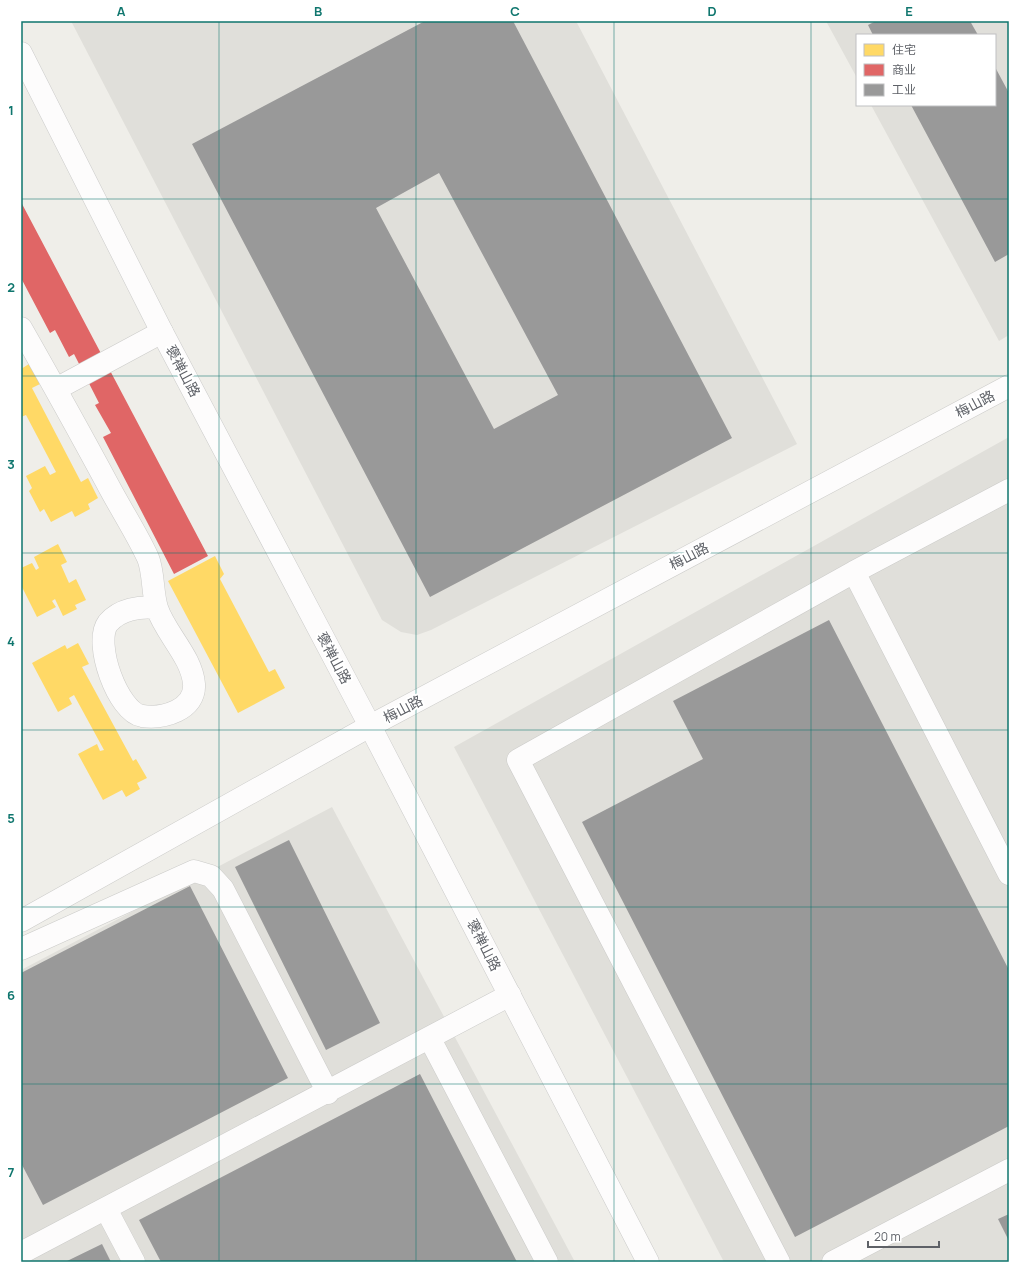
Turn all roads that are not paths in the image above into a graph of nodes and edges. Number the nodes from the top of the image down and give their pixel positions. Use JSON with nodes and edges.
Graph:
{"nodes":[{"id":1,"x":21,"y":53,"type":"edge"},
{"id":2,"x":21,"y":328,"type":"edge"},
{"id":3,"x":162,"y":332,"type":"junction"},
{"id":4,"x":1009,"y":386,"type":"edge"},
{"id":5,"x":56,"y":389,"type":"junction"},
{"id":6,"x":1009,"y":490,"type":"edge"},
{"id":7,"x":854,"y":572,"type":"junction"},
{"id":8,"x":157,"y":608,"type":"junction"},
{"id":9,"x":370,"y":726,"type":"junction"},
{"id":10,"x":1009,"y":874,"type":"edge"},
{"id":11,"x":21,"y":921,"type":"edge"},
{"id":12,"x":21,"y":950,"type":"edge"},
{"id":13,"x":510,"y":995,"type":"junction"},
{"id":14,"x":430,"y":1039,"type":"junction"},
{"id":15,"x":328,"y":1093,"type":"junction"},
{"id":16,"x":1009,"y":1170,"type":"edge"},
{"id":17,"x":106,"y":1209,"type":"junction"},
{"id":18,"x":21,"y":1253,"type":"edge"},
{"id":19,"x":134,"y":1262,"type":"edge"},
{"id":20,"x":547,"y":1262,"type":"edge"},
{"id":21,"x":648,"y":1262,"type":"edge"},
{"id":22,"x":779,"y":1262,"type":"edge"},
{"id":23,"x":833,"y":1262,"type":"edge"}],
"edges":[{"from":1,"to":3,"type":"street","name":"褒禅山路"},
{"from":2,"to":5,"type":"street"},
{"from":3,"to":5,"type":"street"},
{"from":3,"to":9,"type":"street","name":"褒禅山路"},
{"from":4,"to":9,"type":"street","name":"梅山路"},
{"from":5,"to":8,"type":"street"},
{"from":6,"to":7,"type":"street"},
{"from":7,"to":10,"type":"street"},
{"from":7,"to":22,"type":"street"},
{"from":8,"to":8,"type":"street"},
{"from":9,"to":11,"type":"street","name":"梅山路"},
{"from":9,"to":13,"type":"street","name":"褒禅山路"},
{"from":12,"to":15,"type":"street"},
{"from":13,"to":14,"type":"street"},
{"from":13,"to":21,"type":"street","name":"褒禅山路"},
{"from":14,"to":15,"type":"street"},
{"from":14,"to":20,"type":"street"},
{"from":15,"to":17,"type":"street"},
{"from":16,"to":23,"type":"street"},
{"from":17,"to":18,"type":"street"},
{"from":17,"to":19,"type":"street"}]}
